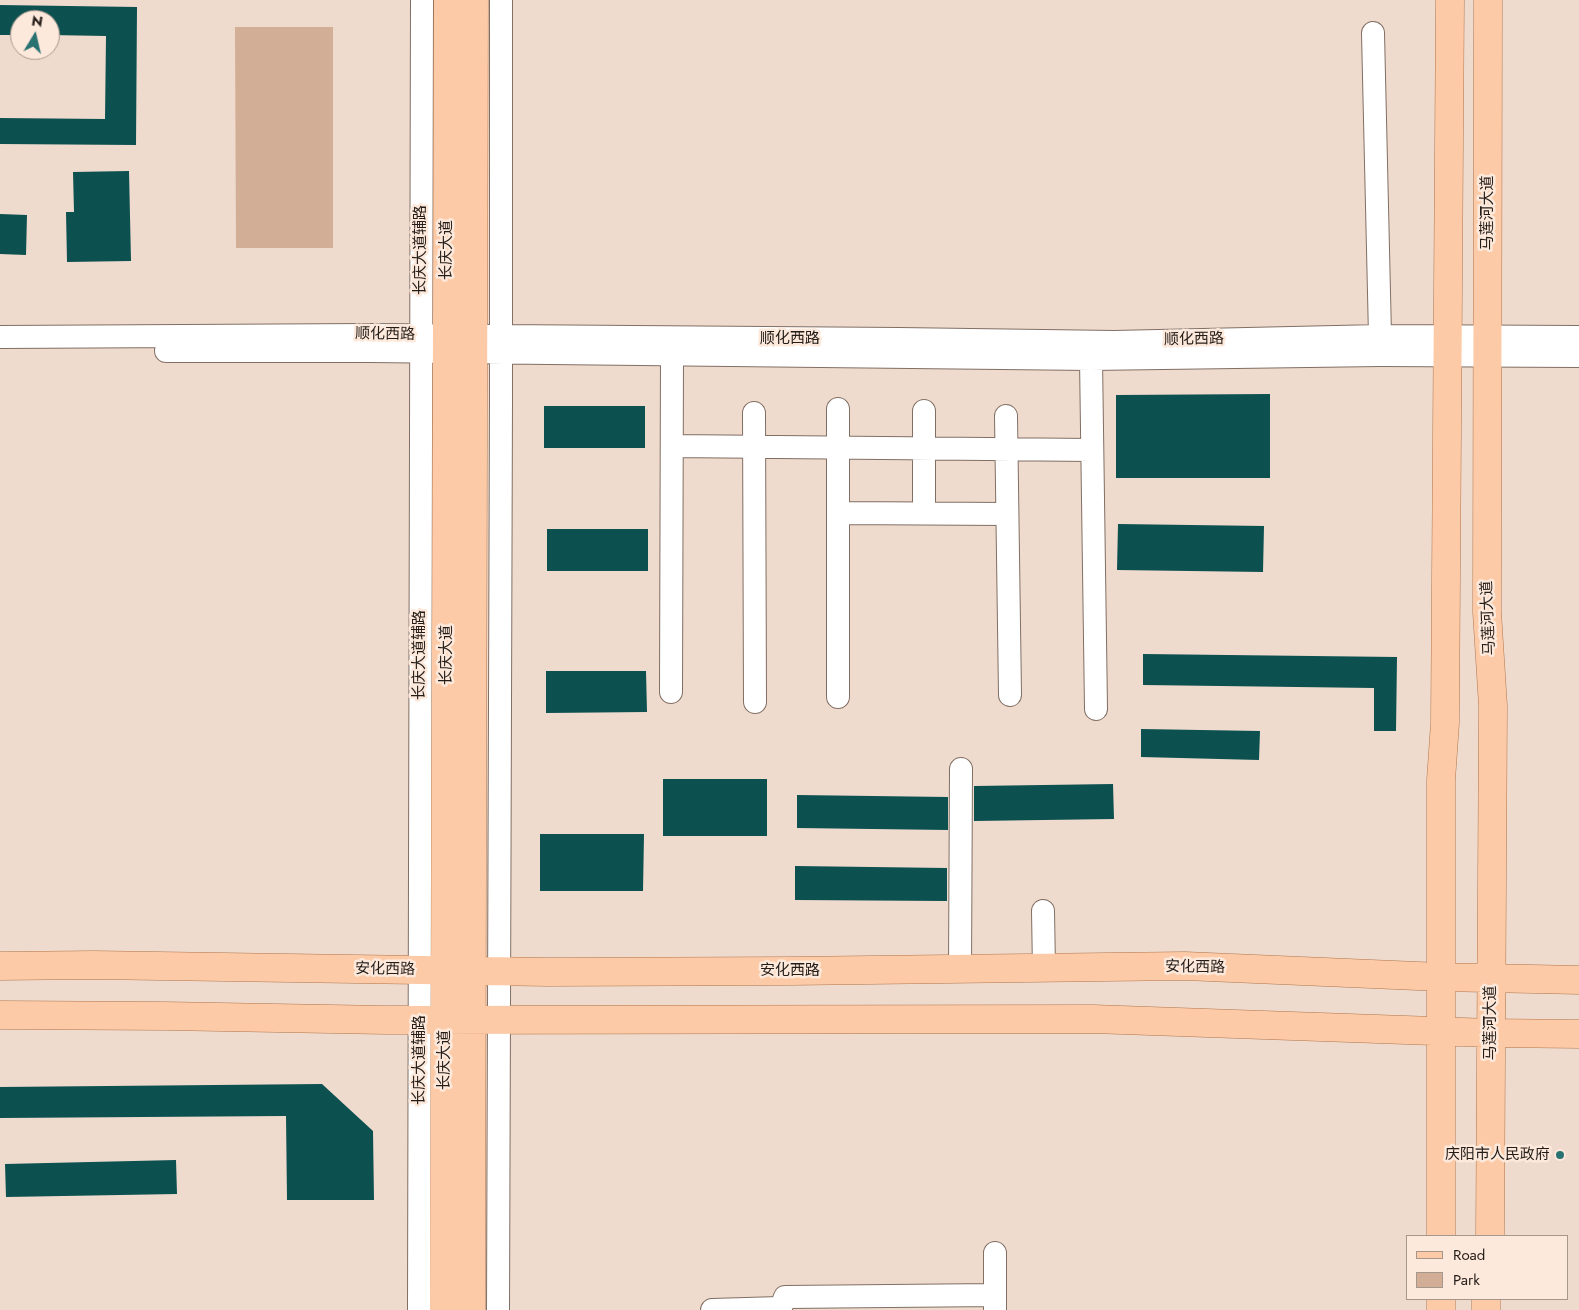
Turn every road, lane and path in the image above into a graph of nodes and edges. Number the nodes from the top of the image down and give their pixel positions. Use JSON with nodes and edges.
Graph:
{"nodes":[{"id":1,"x":422,"y":0,"type":"edge"},
{"id":2,"x":448,"y":0,"type":"edge"},
{"id":3,"x":474,"y":0,"type":"edge"},
{"id":4,"x":501,"y":0,"type":"edge"},
{"id":5,"x":1450,"y":0,"type":"edge"},
{"id":6,"x":1488,"y":0,"type":"edge"},
{"id":7,"x":1373,"y":33,"type":"dead end"},
{"id":8,"x":1380,"y":336,"type":"junction"},
{"id":9,"x":0,"y":337,"type":"edge"},
{"id":10,"x":1579,"y":337,"type":"edge"},
{"id":11,"x":421,"y":344,"type":"junction"},
{"id":12,"x":461,"y":344,"type":"junction"},
{"id":13,"x":501,"y":345,"type":"junction"},
{"id":14,"x":1448,"y":346,"type":"junction"},
{"id":15,"x":1487,"y":346,"type":"junction"},
{"id":16,"x":0,"y":352,"type":"edge"},
{"id":17,"x":672,"y":355,"type":"junction"},
{"id":18,"x":1579,"y":356,"type":"edge"},
{"id":19,"x":1091,"y":359,"type":"junction"},
{"id":20,"x":838,"y":409,"type":"dead end"},
{"id":21,"x":924,"y":411,"type":"dead end"},
{"id":22,"x":754,"y":413,"type":"dead end"},
{"id":23,"x":1006,"y":416,"type":"dead end"},
{"id":24,"x":672,"y":446,"type":"junction"},
{"id":25,"x":754,"y":447,"type":"junction"},
{"id":26,"x":838,"y":448,"type":"junction"},
{"id":27,"x":924,"y":448,"type":"junction"},
{"id":28,"x":1007,"y":449,"type":"junction"},
{"id":29,"x":1092,"y":450,"type":"junction"},
{"id":30,"x":838,"y":513,"type":"junction"},
{"id":31,"x":924,"y":513,"type":"junction"},
{"id":32,"x":1007,"y":514,"type":"junction"},
{"id":33,"x":671,"y":692,"type":"dead end"},
{"id":34,"x":1010,"y":695,"type":"dead end"},
{"id":35,"x":838,"y":697,"type":"dead end"},
{"id":36,"x":755,"y":702,"type":"dead end"},
{"id":37,"x":1096,"y":708,"type":"dead end"},
{"id":38,"x":962,"y":769,"type":"dead end"},
{"id":39,"x":1043,"y":912,"type":"dead end"},
{"id":40,"x":0,"y":966,"type":"edge"},
{"id":41,"x":1044,"y":969,"type":"junction"},
{"id":42,"x":960,"y":970,"type":"junction"},
{"id":43,"x":432,"y":971,"type":"junction"},
{"id":44,"x":486,"y":971,"type":"junction"},
{"id":45,"x":1441,"y":977,"type":"junction"},
{"id":46,"x":1491,"y":978,"type":"junction"},
{"id":47,"x":1579,"y":980,"type":"edge"},
{"id":48,"x":0,"y":1015,"type":"edge"},
{"id":49,"x":432,"y":1020,"type":"junction"},
{"id":50,"x":485,"y":1020,"type":"junction"},
{"id":51,"x":1441,"y":1032,"type":"junction"},
{"id":52,"x":1491,"y":1033,"type":"junction"},
{"id":53,"x":1579,"y":1034,"type":"edge"},
{"id":54,"x":1441,"y":1235,"type":"edge"},
{"id":55,"x":1490,"y":1235,"type":"edge"},
{"id":56,"x":995,"y":1253,"type":"dead end"},
{"id":57,"x":995,"y":1302,"type":"edge"},
{"id":58,"x":890,"y":1303,"type":"edge"},
{"id":59,"x":780,"y":1309,"type":"edge"},
{"id":60,"x":419,"y":1310,"type":"edge"},
{"id":61,"x":444,"y":1310,"type":"edge"},
{"id":62,"x":471,"y":1310,"type":"edge"},
{"id":63,"x":498,"y":1310,"type":"edge"},
{"id":64,"x":712,"y":1310,"type":"edge"}],
"edges":[{"from":1,"to":11,"type":"street","name":"长庆大道辅路"},
{"from":2,"to":12,"type":"main road","name":"长庆大道"},
{"from":3,"to":12,"type":"main road","name":"长庆大道"},
{"from":4,"to":13,"type":"street"},
{"from":5,"to":14,"type":"main road"},
{"from":6,"to":15,"type":"main road","name":"马莲河大道"},
{"from":7,"to":8,"type":"street"},
{"from":8,"to":13,"type":"street","name":"顺化西路"},
{"from":8,"to":14,"type":"street","name":"顺化西路"},
{"from":9,"to":11,"type":"street","name":"顺化西路"},
{"from":10,"to":15,"type":"street","name":"顺化西路"},
{"from":11,"to":12,"type":"street","name":"顺化西路"},
{"from":11,"to":16,"type":"street","name":"顺化西路"},
{"from":11,"to":43,"type":"street","name":"长庆大道辅路"},
{"from":12,"to":13,"type":"street","name":"顺化西路"},
{"from":12,"to":43,"type":"main road","name":"长庆大道"},
{"from":12,"to":44,"type":"main road","name":"长庆大道"},
{"from":13,"to":17,"type":"street","name":"顺化西路"},
{"from":13,"to":44,"type":"street"},
{"from":14,"to":15,"type":"street","name":"顺化西路"},
{"from":14,"to":19,"type":"street","name":"顺化西路"},
{"from":14,"to":45,"type":"main road"},
{"from":15,"to":18,"type":"street","name":"顺化西路"},
{"from":15,"to":46,"type":"main road","name":"马莲河大道"},
{"from":17,"to":19,"type":"street","name":"顺化西路"},
{"from":17,"to":24,"type":"street"},
{"from":19,"to":29,"type":"street"},
{"from":20,"to":26,"type":"street"},
{"from":21,"to":27,"type":"street"},
{"from":22,"to":25,"type":"street"},
{"from":23,"to":28,"type":"street"},
{"from":24,"to":25,"type":"street"},
{"from":24,"to":33,"type":"street"},
{"from":25,"to":26,"type":"street"},
{"from":25,"to":36,"type":"street"},
{"from":26,"to":27,"type":"street"},
{"from":26,"to":30,"type":"street"},
{"from":27,"to":28,"type":"street"},
{"from":27,"to":31,"type":"street"},
{"from":28,"to":29,"type":"street"},
{"from":28,"to":32,"type":"street"},
{"from":29,"to":37,"type":"street"},
{"from":30,"to":31,"type":"street"},
{"from":30,"to":35,"type":"street"},
{"from":31,"to":32,"type":"street"},
{"from":32,"to":34,"type":"street"},
{"from":38,"to":42,"type":"street"},
{"from":39,"to":41,"type":"street"},
{"from":40,"to":43,"type":"main road","name":"安化西路"},
{"from":41,"to":42,"type":"main road","name":"安化西路"},
{"from":41,"to":45,"type":"main road","name":"安化西路"},
{"from":42,"to":44,"type":"main road","name":"安化西路"},
{"from":43,"to":44,"type":"main road","name":"安化西路"},
{"from":43,"to":49,"type":"main road","name":"长庆大道"},
{"from":44,"to":50,"type":"main road","name":"长庆大道"},
{"from":45,"to":46,"type":"main road","name":"安化西路"},
{"from":45,"to":51,"type":"main road"},
{"from":46,"to":47,"type":"main road","name":"安化西路"},
{"from":46,"to":52,"type":"main road","name":"马莲河大道"},
{"from":48,"to":49,"type":"main road"},
{"from":49,"to":50,"type":"main road"},
{"from":49,"to":60,"type":"street","name":"长庆大道辅路"},
{"from":49,"to":61,"type":"main road","name":"长庆大道"},
{"from":50,"to":51,"type":"main road"},
{"from":50,"to":62,"type":"main road","name":"长庆大道"},
{"from":50,"to":63,"type":"street"},
{"from":51,"to":52,"type":"main road"},
{"from":51,"to":54,"type":"main road"},
{"from":52,"to":53,"type":"main road"},
{"from":52,"to":55,"type":"main road","name":"马莲河大道"},
{"from":56,"to":57,"type":"street"},
{"from":57,"to":58,"type":"street"},
{"from":58,"to":59,"type":"street"},
{"from":59,"to":64,"type":"street"}]}
